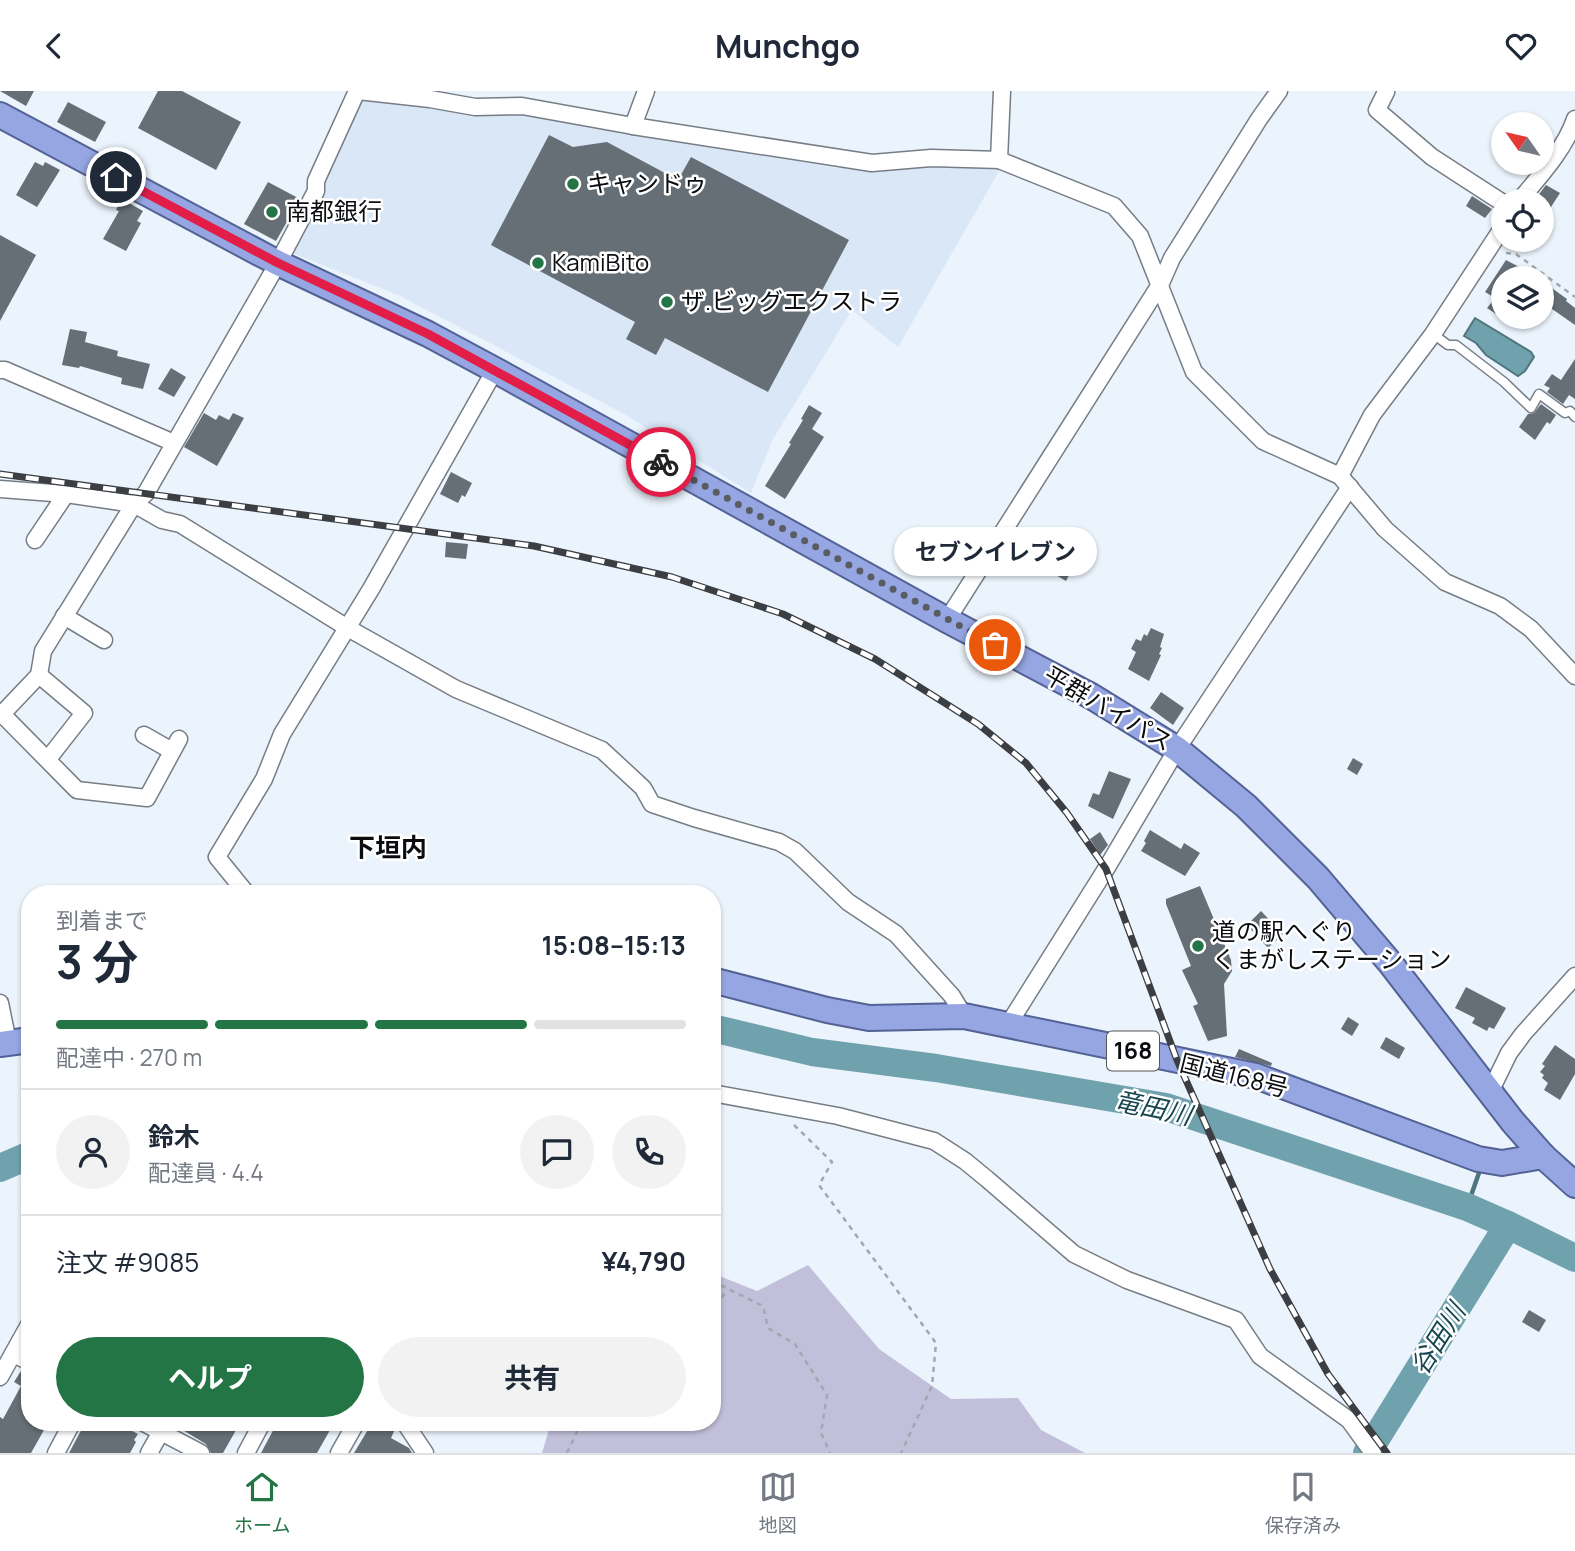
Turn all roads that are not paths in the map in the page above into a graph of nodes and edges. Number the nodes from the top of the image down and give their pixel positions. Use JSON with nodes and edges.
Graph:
{"nodes":[{"id":1,"x":357,"y":91,"type":"edge"},
{"id":2,"x":646,"y":91,"type":"edge"},
{"id":3,"x":1002,"y":91,"type":"edge"},
{"id":4,"x":1279,"y":91,"type":"edge"},
{"id":5,"x":1385,"y":91,"type":"edge"},
{"id":6,"x":0,"y":115,"type":"edge"},
{"id":7,"x":1574,"y":125,"type":"edge"},
{"id":8,"x":633,"y":126,"type":"junction"},
{"id":9,"x":1001,"y":160,"type":"junction"},
{"id":10,"x":1528,"y":189,"type":"edge"},
{"id":11,"x":1491,"y":195,"type":"edge"},
{"id":12,"x":1491,"y":247,"type":"edge"},
{"id":13,"x":278,"y":263,"type":"junction"},
{"id":14,"x":1161,"y":283,"type":"junction"},
{"id":15,"x":1433,"y":334,"type":"junction"},
{"id":16,"x":0,"y":370,"type":"edge"},
{"id":17,"x":495,"y":370,"type":"junction"},
{"id":18,"x":1575,"y":417,"type":"edge"},
{"id":19,"x":174,"y":443,"type":"junction"},
{"id":20,"x":1345,"y":481,"type":"junction"},
{"id":21,"x":0,"y":489,"type":"edge"},
{"id":22,"x":66,"y":494,"type":"junction"},
{"id":23,"x":134,"y":504,"type":"junction"},
{"id":24,"x":35,"y":540,"type":"dead end"},
{"id":25,"x":64,"y":616,"type":"junction"},
{"id":26,"x":947,"y":619,"type":"junction"},
{"id":27,"x":346,"y":627,"type":"junction"},
{"id":28,"x":104,"y":640,"type":"dead end"},
{"id":29,"x":1575,"y":654,"type":"edge"},
{"id":30,"x":1570,"y":672,"type":"edge"},
{"id":31,"x":39,"y":675,"type":"junction"},
{"id":32,"x":1,"y":713,"type":"edge"},
{"id":33,"x":144,"y":735,"type":"dead end"},
{"id":34,"x":1177,"y":749,"type":"junction"},
{"id":35,"x":48,"y":759,"type":"junction"},
{"id":36,"x":240,"y":885,"type":"edge"},
{"id":37,"x":1575,"y":977,"type":"edge"},
{"id":38,"x":721,"y":982,"type":"edge"},
{"id":39,"x":0,"y":1003,"type":"edge"},
{"id":40,"x":964,"y":1016,"type":"junction"},
{"id":41,"x":1008,"y":1025,"type":"junction"},
{"id":42,"x":13,"y":1042,"type":"edge"},
{"id":43,"x":1490,"y":1092,"type":"junction"},
{"id":44,"x":721,"y":1096,"type":"edge"},
{"id":45,"x":1543,"y":1156,"type":"junction"},
{"id":46,"x":1575,"y":1185,"type":"edge"},
{"id":47,"x":21,"y":1339,"type":"edge"},
{"id":48,"x":13,"y":1354,"type":"junction"},
{"id":49,"x":21,"y":1358,"type":"edge"},
{"id":50,"x":0,"y":1377,"type":"edge"},
{"id":51,"x":68,"y":1431,"type":"edge"},
{"id":52,"x":161,"y":1431,"type":"edge"},
{"id":53,"x":169,"y":1431,"type":"edge"},
{"id":54,"x":258,"y":1431,"type":"edge"},
{"id":55,"x":351,"y":1431,"type":"edge"},
{"id":56,"x":410,"y":1431,"type":"edge"},
{"id":57,"x":1370,"y":1448,"type":"edge"},
{"id":58,"x":56,"y":1453,"type":"edge"},
{"id":59,"x":149,"y":1453,"type":"edge"},
{"id":60,"x":201,"y":1453,"type":"edge"},
{"id":61,"x":246,"y":1453,"type":"edge"},
{"id":62,"x":339,"y":1453,"type":"edge"},
{"id":63,"x":425,"y":1453,"type":"edge"}],
"edges":[{"from":1,"to":8,"type":"street"},
{"from":1,"to":13,"type":"street"},
{"from":2,"to":8,"type":"street"},
{"from":3,"to":9,"type":"street"},
{"from":4,"to":14,"type":"street"},
{"from":5,"to":11,"type":"street"},
{"from":6,"to":13,"type":"highway","name":"平群バイパス"},
{"from":7,"to":10,"type":"street"},
{"from":8,"to":9,"type":"street"},
{"from":9,"to":14,"type":"street"},
{"from":12,"to":15,"type":"street"},
{"from":13,"to":17,"type":"highway","name":"平群バイパス"},
{"from":13,"to":19,"type":"street"},
{"from":14,"to":20,"type":"street"},
{"from":14,"to":26,"type":"street"},
{"from":15,"to":18,"type":"lane"},
{"from":15,"to":20,"type":"street"},
{"from":16,"to":19,"type":"street"},
{"from":17,"to":26,"type":"highway","name":"平群バイパス"},
{"from":17,"to":27,"type":"street"},
{"from":19,"to":23,"type":"street"},
{"from":20,"to":30,"type":"street"},
{"from":20,"to":34,"type":"street"},
{"from":21,"to":22,"type":"street"},
{"from":22,"to":23,"type":"street"},
{"from":22,"to":24,"type":"street"},
{"from":23,"to":25,"type":"street"},
{"from":23,"to":27,"type":"street"},
{"from":25,"to":28,"type":"street"},
{"from":25,"to":31,"type":"street"},
{"from":26,"to":34,"type":"highway","name":"平群バイパス"},
{"from":27,"to":36,"type":"street"},
{"from":27,"to":40,"type":"street"},
{"from":29,"to":30,"type":"street"},
{"from":31,"to":32,"type":"street"},
{"from":31,"to":35,"type":"street"},
{"from":32,"to":35,"type":"street"},
{"from":33,"to":35,"type":"street"},
{"from":34,"to":41,"type":"street"},
{"from":34,"to":43,"type":"highway","name":"平群バイパス"},
{"from":37,"to":43,"type":"street"},
{"from":38,"to":40,"type":"highway","name":"国道168号","number":"168"},
{"from":39,"to":42,"type":"street"},
{"from":40,"to":41,"type":"highway","name":"国道168号","number":"168"},
{"from":41,"to":45,"type":"highway","name":"国道168号","number":"168"},
{"from":43,"to":45,"type":"highway","name":"平群バイパス"},
{"from":44,"to":57,"type":"street"},
{"from":45,"to":46,"type":"highway","name":"平群バイパス"},
{"from":47,"to":48,"type":"street"},
{"from":48,"to":49,"type":"street"},
{"from":48,"to":50,"type":"street"},
{"from":51,"to":58,"type":"street"},
{"from":52,"to":59,"type":"street"},
{"from":53,"to":60,"type":"street"},
{"from":54,"to":61,"type":"street"},
{"from":55,"to":62,"type":"street"},
{"from":56,"to":63,"type":"street"}]}
